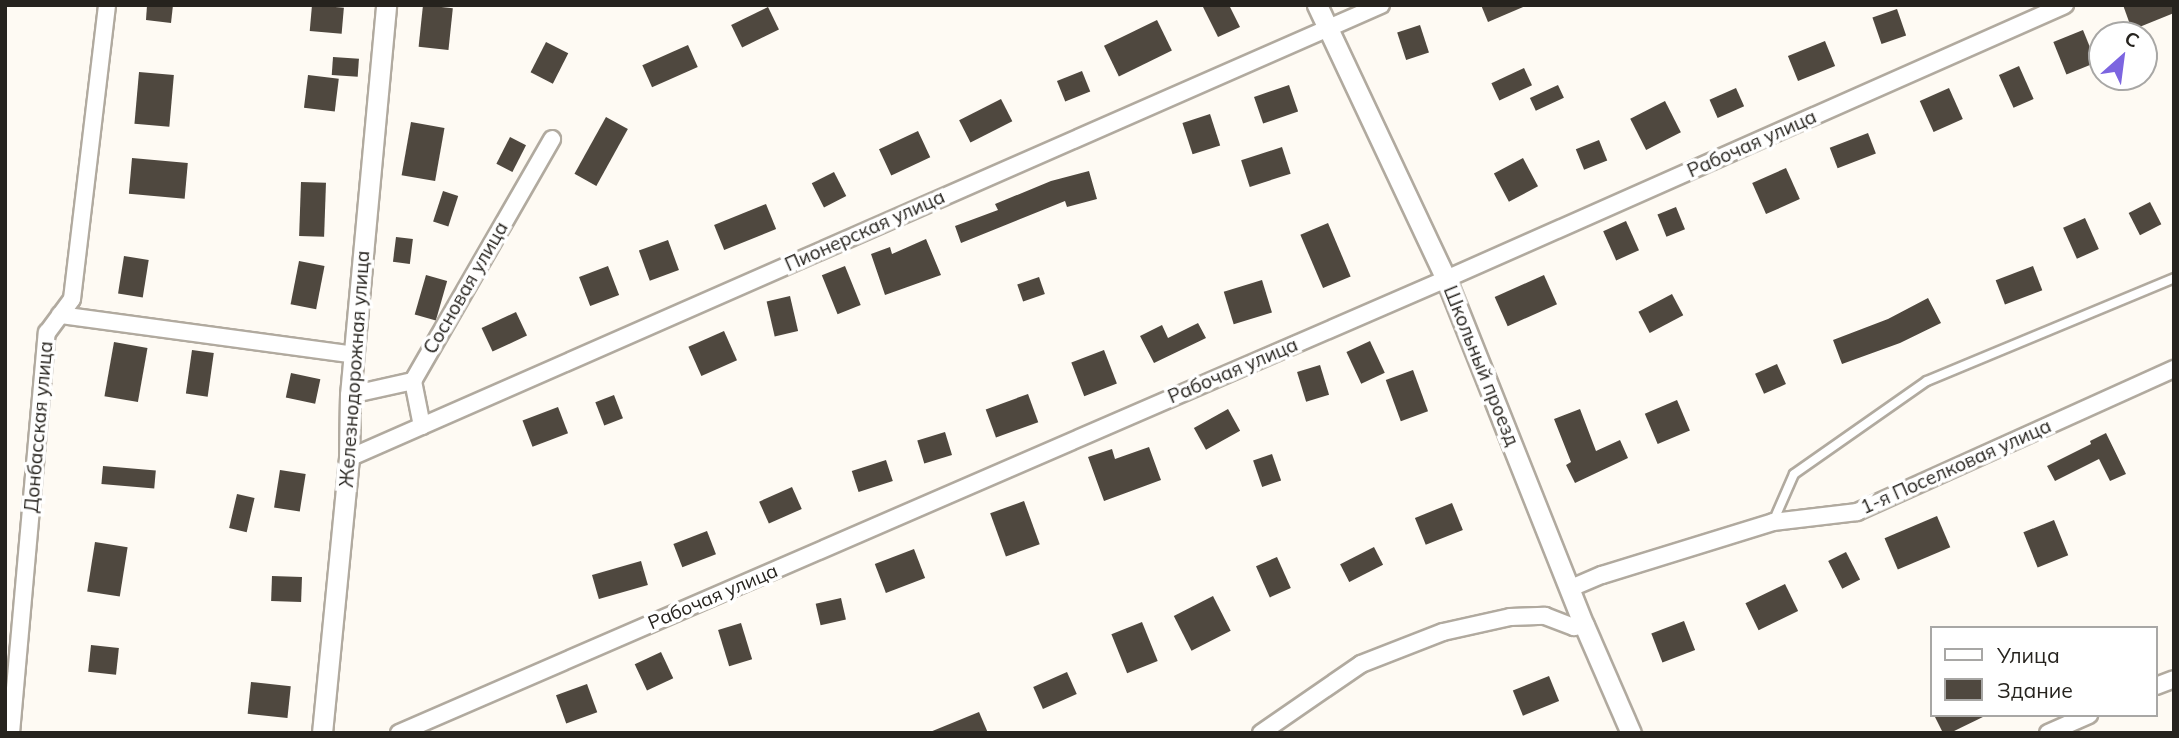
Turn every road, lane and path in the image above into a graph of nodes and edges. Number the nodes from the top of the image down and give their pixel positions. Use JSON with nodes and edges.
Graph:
{"nodes":[{"id":1,"x":107,"y":5,"type":"edge"},
{"id":2,"x":386,"y":5,"type":"edge"},
{"id":3,"x":1317,"y":5,"type":"edge"},
{"id":4,"x":1381,"y":5,"type":"edge"},
{"id":5,"x":2065,"y":5,"type":"edge"},
{"id":6,"x":1327,"y":28,"type":"junction"},
{"id":7,"x":552,"y":139,"type":"dead end"},
{"id":8,"x":2174,"y":278,"type":"edge"},
{"id":9,"x":1446,"y":279,"type":"junction"},
{"id":10,"x":60,"y":315,"type":"junction"},
{"id":11,"x":354,"y":355,"type":"junction"},
{"id":12,"x":2174,"y":369,"type":"edge"},
{"id":13,"x":413,"y":382,"type":"junction"},
{"id":14,"x":350,"y":395,"type":"junction"},
{"id":15,"x":422,"y":426,"type":"junction"},
{"id":16,"x":349,"y":458,"type":"junction"},
{"id":17,"x":1773,"y":522,"type":"junction"},
{"id":18,"x":1571,"y":589,"type":"junction"},
{"id":19,"x":1584,"y":625,"type":"junction"},
{"id":20,"x":2084,"y":717,"type":"edge"},
{"id":21,"x":11,"y":733,"type":"edge"},
{"id":22,"x":322,"y":733,"type":"edge"},
{"id":23,"x":399,"y":733,"type":"edge"},
{"id":24,"x":1261,"y":733,"type":"edge"},
{"id":25,"x":1631,"y":733,"type":"edge"},
{"id":26,"x":2048,"y":733,"type":"edge"}],
"edges":[{"from":1,"to":10,"type":"street","name":"Донбасская улица"},
{"from":2,"to":11,"type":"street","name":"Железнодорожная улица"},
{"from":3,"to":6,"type":"street","name":"Школьный проезд"},
{"from":4,"to":6,"type":"street","name":"Пионерская улица"},
{"from":5,"to":9,"type":"street","name":"Рабочая улица"},
{"from":6,"to":9,"type":"street","name":"Школьный проезд"},
{"from":6,"to":15,"type":"street","name":"Пионерская улица"},
{"from":7,"to":13,"type":"street","name":"Сосновая улица"},
{"from":8,"to":17,"type":"lane"},
{"from":9,"to":18,"type":"street","name":"Школьный проезд"},
{"from":9,"to":23,"type":"street","name":"Рабочая улица"},
{"from":10,"to":11,"type":"street"},
{"from":10,"to":21,"type":"street","name":"Донбасская улица"},
{"from":11,"to":14,"type":"street","name":"Железнодорожная улица"},
{"from":12,"to":17,"type":"street","name":"1-я Поселковая улица"},
{"from":13,"to":14,"type":"street"},
{"from":13,"to":15,"type":"street"},
{"from":14,"to":16,"type":"street","name":"Железнодорожная улица"},
{"from":15,"to":16,"type":"street","name":"Пионерская улица"},
{"from":16,"to":22,"type":"street","name":"Железнодорожная улица"},
{"from":17,"to":18,"type":"street","name":"1-я Поселковая улица"},
{"from":18,"to":19,"type":"street","name":"Школьный проезд"},
{"from":19,"to":24,"type":"street"},
{"from":19,"to":25,"type":"street","name":"Школьный проезд"},
{"from":20,"to":26,"type":"street"}]}
